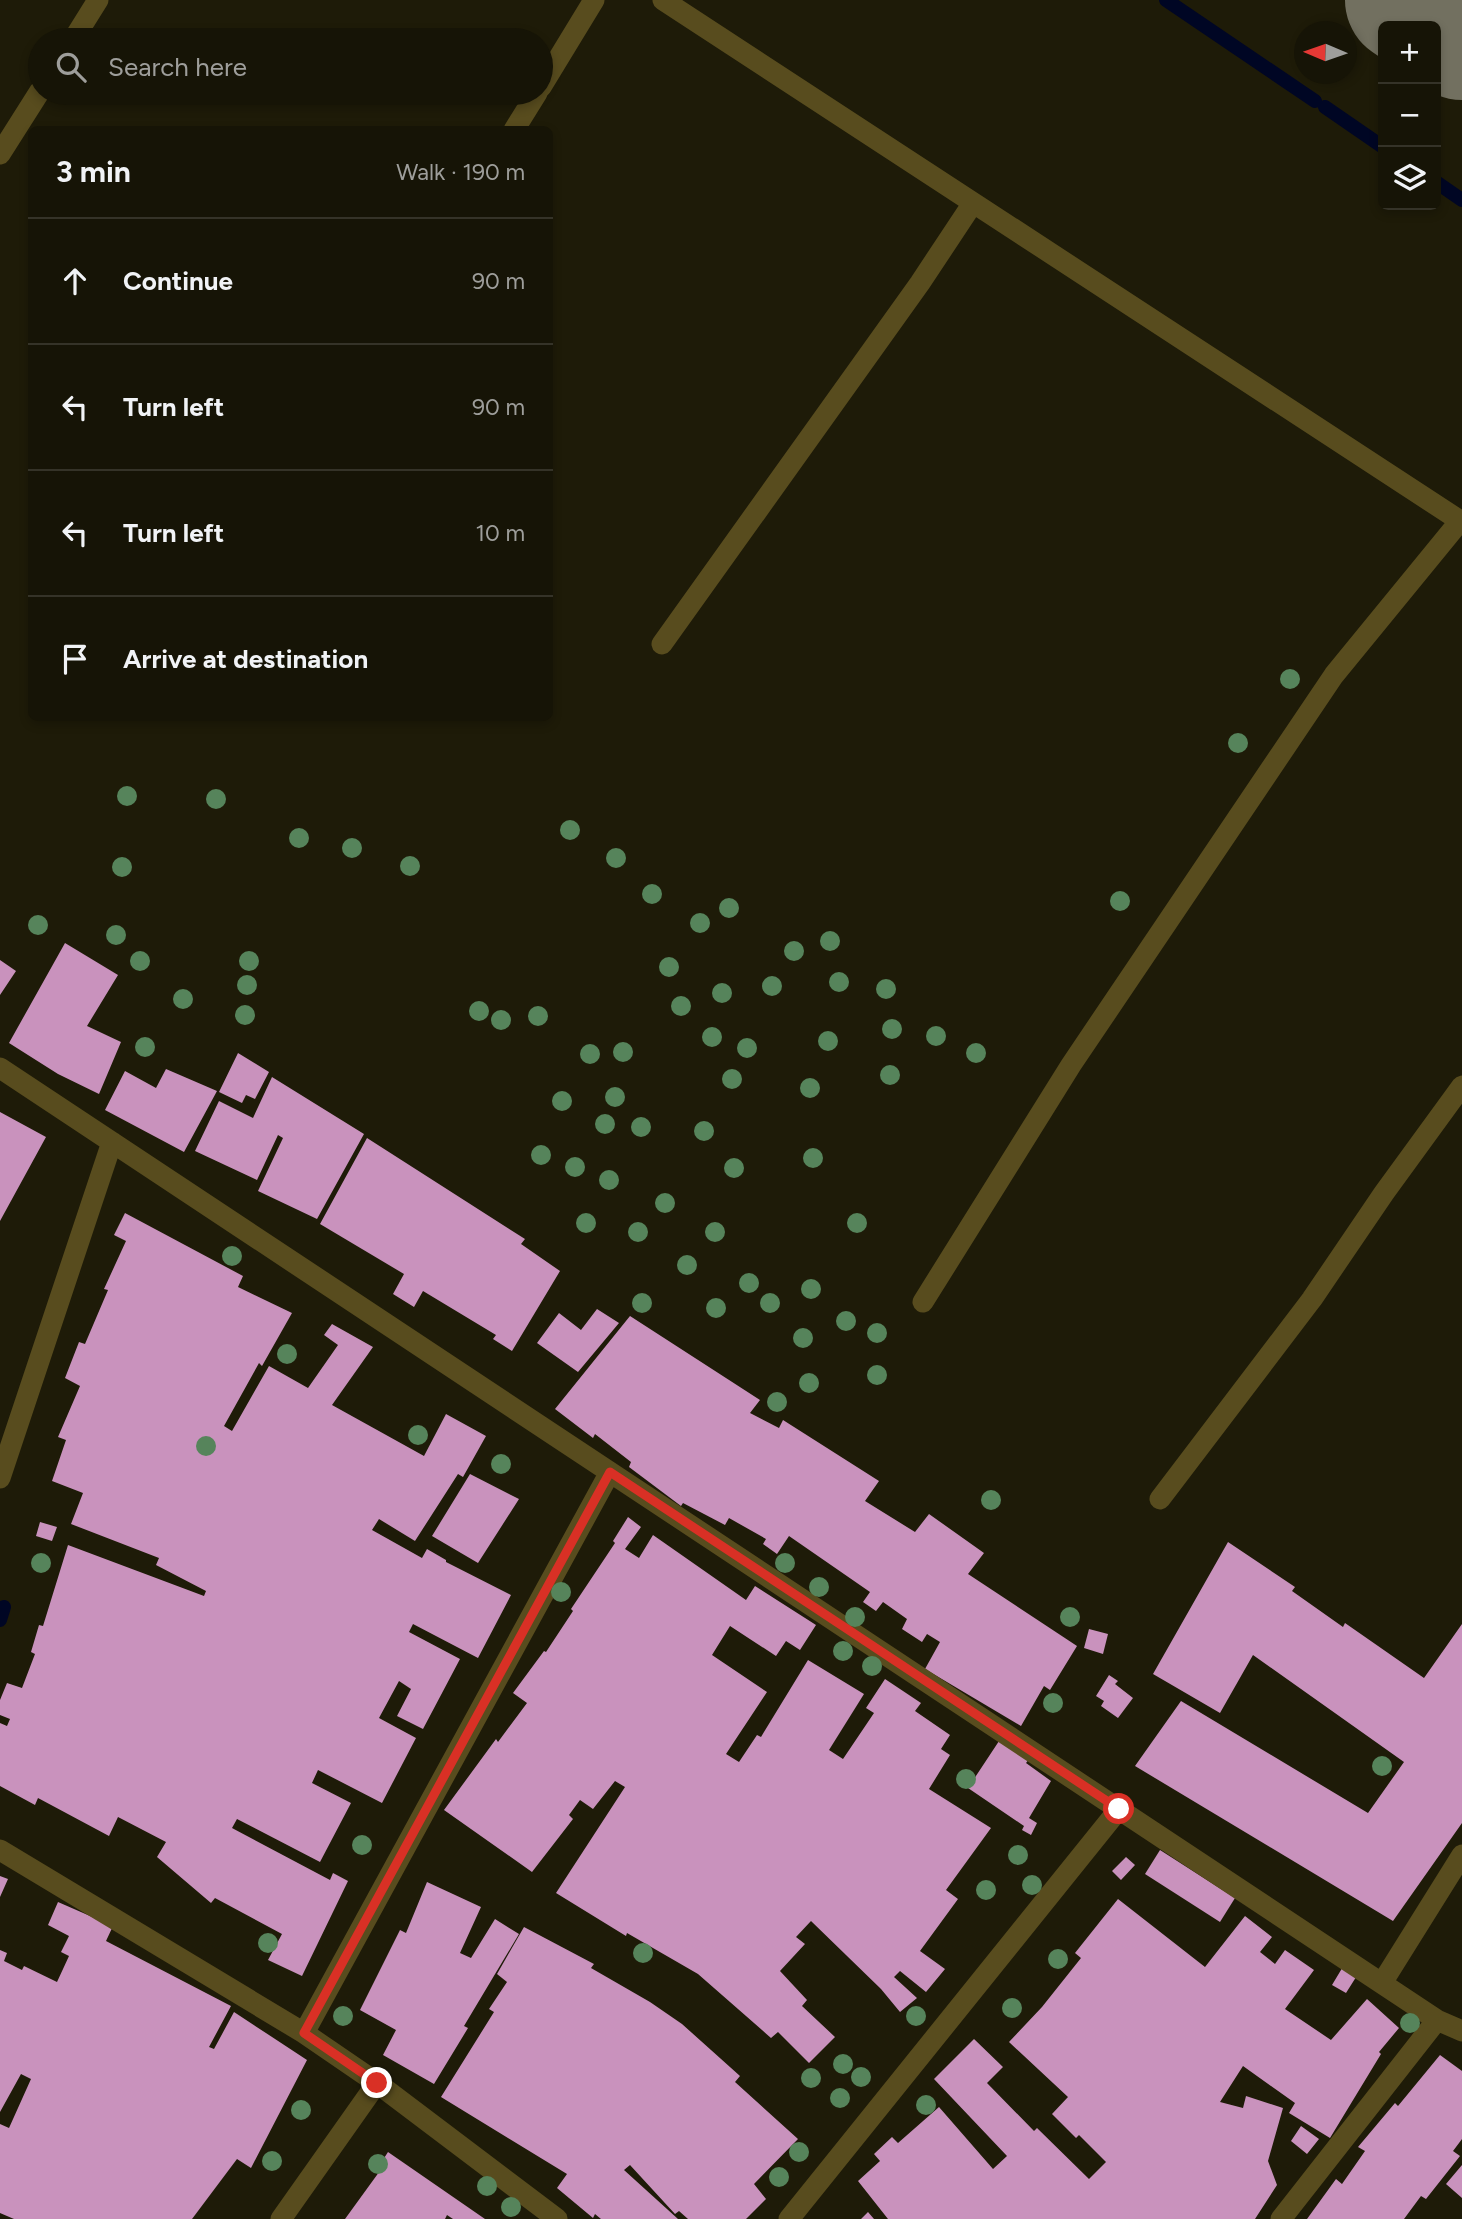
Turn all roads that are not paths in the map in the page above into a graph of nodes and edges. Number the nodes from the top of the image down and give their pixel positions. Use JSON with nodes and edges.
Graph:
{"nodes":[{"id":1,"x":98,"y":0,"type":"edge"},
{"id":2,"x":594,"y":0,"type":"edge"},
{"id":3,"x":663,"y":0,"type":"edge"},
{"id":4,"x":80,"y":28,"type":"edge"},
{"id":5,"x":553,"y":67,"type":"edge"},
{"id":6,"x":31,"y":105,"type":"edge"},
{"id":7,"x":530,"y":105,"type":"edge"},
{"id":8,"x":516,"y":126,"type":"edge"},
{"id":9,"x":0,"y":154,"type":"edge"},
{"id":10,"x":973,"y":202,"type":"junction"},
{"id":11,"x":1461,"y":521,"type":"edge"},
{"id":12,"x":662,"y":644,"type":"dead end"},
{"id":13,"x":0,"y":1068,"type":"edge"},
{"id":14,"x":1462,"y":1086,"type":"edge"},
{"id":15,"x":112,"y":1142,"type":"junction"},
{"id":16,"x":923,"y":1303,"type":"dead end"},
{"id":17,"x":610,"y":1472,"type":"junction"},
{"id":18,"x":0,"y":1478,"type":"edge"},
{"id":19,"x":1160,"y":1499,"type":"dead end"},
{"id":20,"x":1119,"y":1809,"type":"junction"},
{"id":21,"x":0,"y":1850,"type":"edge"},
{"id":22,"x":1462,"y":1855,"type":"edge"},
{"id":23,"x":1382,"y":1983,"type":"junction"},
{"id":24,"x":1437,"y":2020,"type":"junction"},
{"id":25,"x":1462,"y":2031,"type":"edge"},
{"id":26,"x":304,"y":2033,"type":"junction"},
{"id":27,"x":377,"y":2083,"type":"junction"},
{"id":28,"x":281,"y":2219,"type":"edge"},
{"id":29,"x":557,"y":2219,"type":"edge"},
{"id":30,"x":789,"y":2219,"type":"edge"},
{"id":31,"x":1281,"y":2219,"type":"edge"}],
"edges":[{"from":1,"to":4,"type":"street"},
{"from":2,"to":5,"type":"street"},
{"from":3,"to":10,"type":"street"},
{"from":6,"to":9,"type":"street"},
{"from":7,"to":8,"type":"street"},
{"from":10,"to":11,"type":"street"},
{"from":10,"to":12,"type":"street"},
{"from":11,"to":16,"type":"street"},
{"from":13,"to":15,"type":"street"},
{"from":14,"to":19,"type":"street"},
{"from":15,"to":17,"type":"street"},
{"from":15,"to":18,"type":"street"},
{"from":17,"to":20,"type":"street"},
{"from":17,"to":26,"type":"street"},
{"from":20,"to":23,"type":"street"},
{"from":20,"to":30,"type":"street"},
{"from":21,"to":26,"type":"street"},
{"from":22,"to":23,"type":"street"},
{"from":23,"to":24,"type":"street"},
{"from":24,"to":25,"type":"street"},
{"from":24,"to":31,"type":"street"},
{"from":26,"to":27,"type":"street"},
{"from":27,"to":28,"type":"street"},
{"from":27,"to":29,"type":"street"}]}
